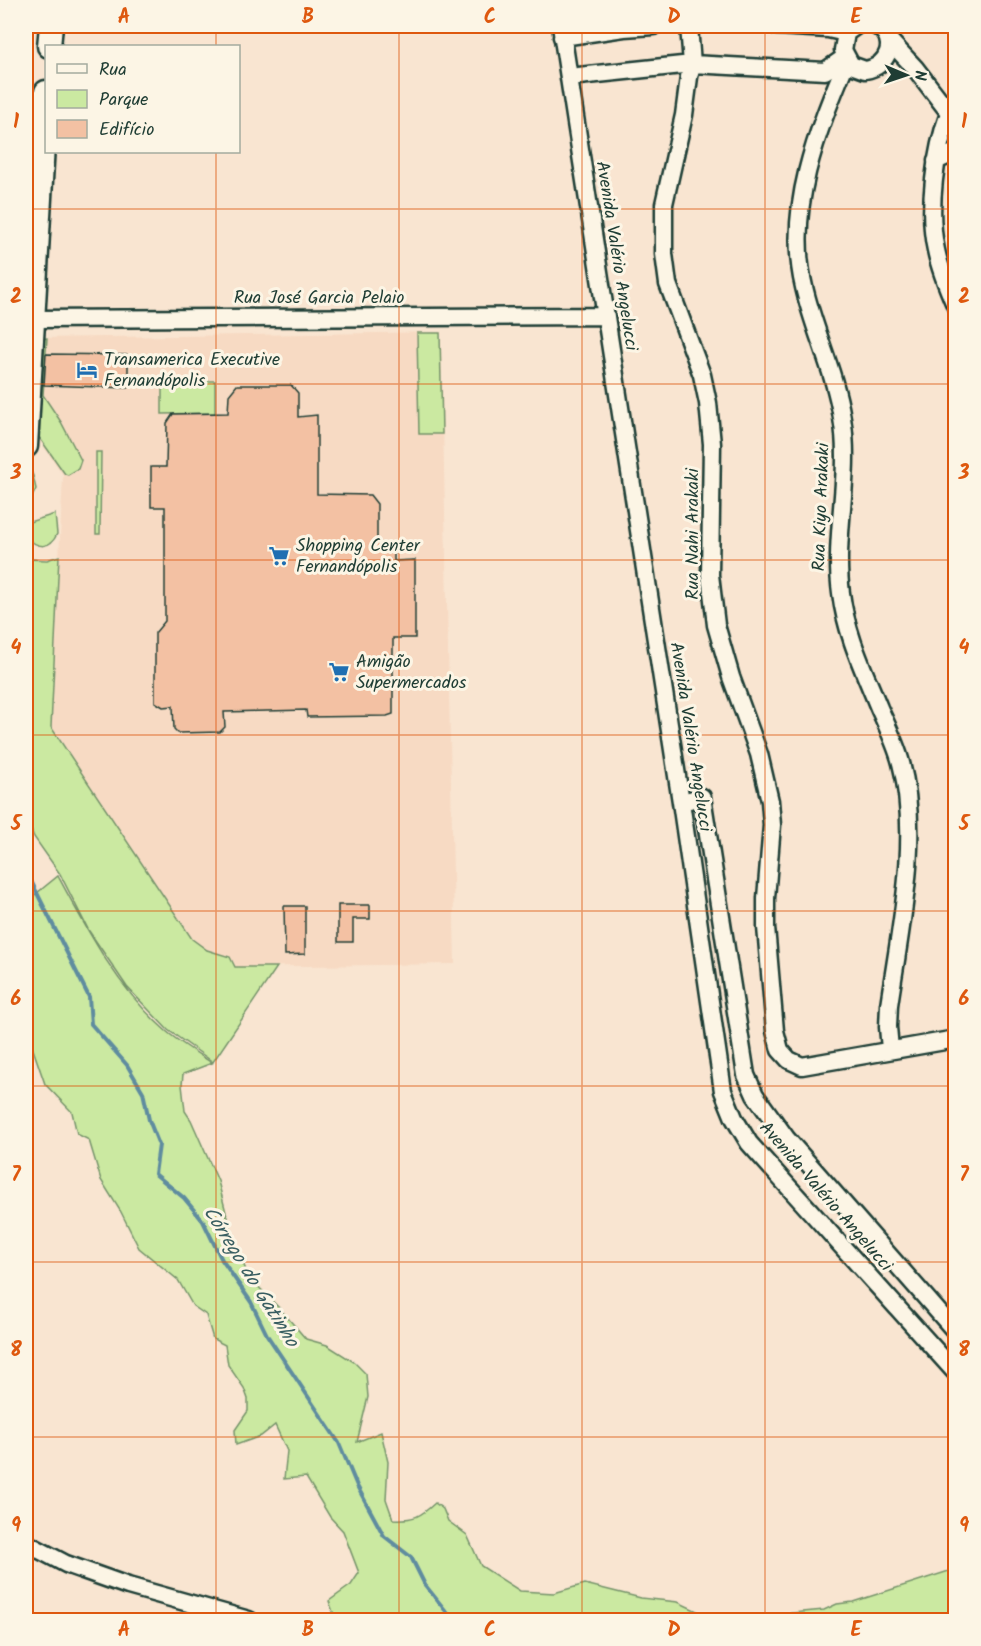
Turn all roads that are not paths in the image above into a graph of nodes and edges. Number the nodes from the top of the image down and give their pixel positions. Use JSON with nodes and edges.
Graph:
{"nodes":[{"id":1,"x":51,"y":26,"type":"edge"},
{"id":2,"x":654,"y":26,"type":"edge"},
{"id":3,"x":689,"y":26,"type":"edge"},
{"id":4,"x":777,"y":26,"type":"edge"},
{"id":5,"x":876,"y":26,"type":"edge"},
{"id":6,"x":851,"y":29,"type":"edge"},
{"id":7,"x":562,"y":31,"type":"edge"},
{"id":8,"x":889,"y":40,"type":"junction"},
{"id":9,"x":49,"y":45,"type":"edge"},
{"id":10,"x":851,"y":62,"type":"junction"},
{"id":11,"x":692,"y":64,"type":"junction"},
{"id":12,"x":880,"y":65,"type":"junction"},
{"id":13,"x":915,"y":68,"type":"junction"},
{"id":14,"x":816,"y":70,"type":"junction"},
{"id":15,"x":569,"y":77,"type":"junction"},
{"id":16,"x":830,"y":102,"type":"junction"},
{"id":17,"x":45,"y":109,"type":"edge"},
{"id":18,"x":952,"y":117,"type":"edge"},
{"id":19,"x":956,"y":152,"type":"edge"},
{"id":20,"x":936,"y":161,"type":"junction"},
{"id":21,"x":956,"y":308,"type":"edge"},
{"id":22,"x":606,"y":316,"type":"junction"},
{"id":23,"x":33,"y":319,"type":"junction"},
{"id":24,"x":26,"y":446,"type":"edge"},
{"id":25,"x":681,"y":802,"type":"junction"},
{"id":26,"x":956,"y":1039,"type":"edge"},
{"id":27,"x":890,"y":1049,"type":"junction"},
{"id":28,"x":956,"y":1332,"type":"edge"},
{"id":29,"x":956,"y":1373,"type":"edge"},
{"id":30,"x":26,"y":1543,"type":"edge"},
{"id":31,"x":249,"y":1620,"type":"edge"}],
"edges":[{"from":1,"to":9,"type":"main road"},
{"from":2,"to":7,"type":"street"},
{"from":3,"to":11,"type":"street","name":"Rua Nahi Arakaki"},
{"from":4,"to":6,"type":"street"},
{"from":5,"to":8,"type":"street"},
{"from":6,"to":10,"type":"street"},
{"from":7,"to":15,"type":"street","name":"Avenida Valério Angelucci"},
{"from":8,"to":12,"type":"street"},
{"from":8,"to":13,"type":"street"},
{"from":10,"to":12,"type":"street"},
{"from":10,"to":14,"type":"street"},
{"from":10,"to":16,"type":"street"},
{"from":11,"to":14,"type":"street"},
{"from":11,"to":15,"type":"street"},
{"from":11,"to":27,"type":"street","name":"Rua Nahi Arakaki"},
{"from":12,"to":13,"type":"street"},
{"from":13,"to":18,"type":"street"},
{"from":14,"to":16,"type":"street"},
{"from":15,"to":22,"type":"street","name":"Avenida Valério Angelucci"},
{"from":16,"to":27,"type":"street","name":"Rua Kiyo Arakaki"},
{"from":17,"to":23,"type":"main road"},
{"from":18,"to":20,"type":"street"},
{"from":19,"to":20,"type":"street"},
{"from":20,"to":21,"type":"street"},
{"from":22,"to":23,"type":"street","name":"Rua José Garcia Pelaio"},
{"from":22,"to":25,"type":"street","name":"Avenida Valério Angelucci"},
{"from":23,"to":24,"type":"main road"},
{"from":25,"to":28,"type":"street","name":"Avenida Valério Angelucci"},
{"from":25,"to":29,"type":"street","name":"Avenida Valério Angelucci"},
{"from":26,"to":27,"type":"street"},
{"from":30,"to":31,"type":"street"}]}
